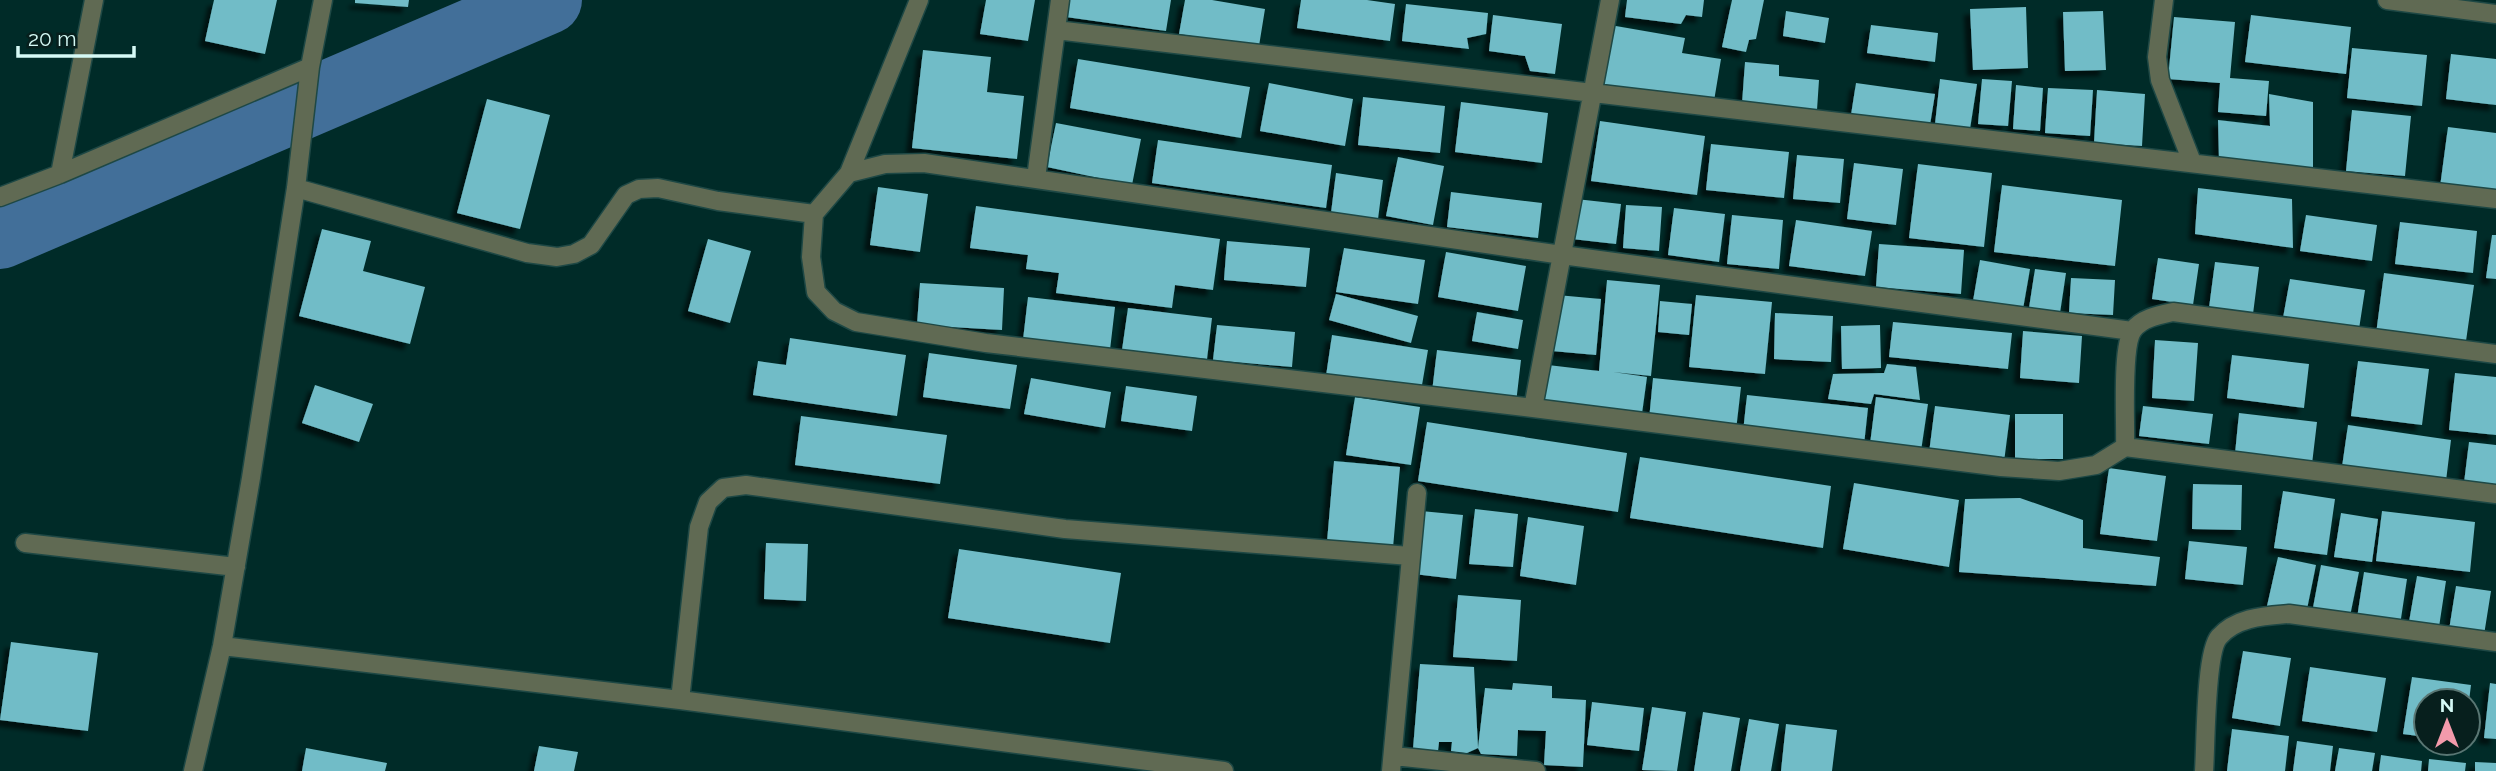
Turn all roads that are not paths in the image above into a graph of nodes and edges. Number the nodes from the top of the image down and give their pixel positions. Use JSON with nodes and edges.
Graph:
{"nodes":[{"id":1,"x":94,"y":0,"type":"edge"},
{"id":2,"x":323,"y":0,"type":"edge"},
{"id":3,"x":919,"y":0,"type":"edge"},
{"id":4,"x":1059,"y":0,"type":"edge"},
{"id":5,"x":1610,"y":0,"type":"edge"},
{"id":6,"x":2164,"y":0,"type":"edge"},
{"id":7,"x":2388,"y":0,"type":"edge"},
{"id":8,"x":2496,"y":15,"type":"edge"},
{"id":9,"x":1056,"y":30,"type":"junction"},
{"id":10,"x":310,"y":68,"type":"junction"},
{"id":11,"x":1594,"y":92,"type":"junction"},
{"id":12,"x":2192,"y":162,"type":"junction"},
{"id":13,"x":849,"y":173,"type":"junction"},
{"id":14,"x":60,"y":174,"type":"junction"},
{"id":15,"x":1036,"y":178,"type":"junction"},
{"id":16,"x":296,"y":188,"type":"junction"},
{"id":17,"x":0,"y":197,"type":"edge"},
{"id":18,"x":2496,"y":199,"type":"edge"},
{"id":19,"x":814,"y":214,"type":"junction"},
{"id":20,"x":1562,"y":255,"type":"junction"},
{"id":21,"x":2132,"y":331,"type":"junction"},
{"id":22,"x":2496,"y":354,"type":"edge"},
{"id":23,"x":1533,"y":408,"type":"junction"},
{"id":24,"x":2125,"y":447,"type":"junction"},
{"id":25,"x":1417,"y":494,"type":"dead end"},
{"id":26,"x":2496,"y":494,"type":"edge"},
{"id":27,"x":25,"y":543,"type":"dead end"},
{"id":28,"x":1410,"y":556,"type":"junction"},
{"id":29,"x":236,"y":567,"type":"junction"},
{"id":30,"x":2496,"y":642,"type":"edge"},
{"id":31,"x":222,"y":646,"type":"junction"},
{"id":32,"x":680,"y":701,"type":"junction"},
{"id":33,"x":1392,"y":764,"type":"edge"},
{"id":34,"x":194,"y":771,"type":"edge"},
{"id":35,"x":1224,"y":771,"type":"edge"},
{"id":36,"x":1536,"y":771,"type":"edge"},
{"id":37,"x":2204,"y":771,"type":"edge"}],
"edges":[{"from":1,"to":14,"type":"street"},
{"from":2,"to":10,"type":"street"},
{"from":3,"to":13,"type":"street"},
{"from":4,"to":9,"type":"street"},
{"from":5,"to":11,"type":"street"},
{"from":6,"to":12,"type":"street"},
{"from":7,"to":8,"type":"street"},
{"from":9,"to":11,"type":"street"},
{"from":9,"to":15,"type":"street"},
{"from":10,"to":14,"type":"street"},
{"from":10,"to":16,"type":"street"},
{"from":11,"to":12,"type":"street"},
{"from":11,"to":20,"type":"street"},
{"from":12,"to":18,"type":"street"},
{"from":13,"to":15,"type":"street"},
{"from":13,"to":19,"type":"street"},
{"from":14,"to":17,"type":"street"},
{"from":15,"to":20,"type":"street"},
{"from":16,"to":19,"type":"street"},
{"from":16,"to":29,"type":"street"},
{"from":19,"to":23,"type":"street"},
{"from":20,"to":21,"type":"street"},
{"from":20,"to":23,"type":"street"},
{"from":21,"to":22,"type":"street"},
{"from":21,"to":24,"type":"street"},
{"from":23,"to":24,"type":"street"},
{"from":24,"to":26,"type":"street"},
{"from":25,"to":28,"type":"street"},
{"from":27,"to":29,"type":"street"},
{"from":28,"to":32,"type":"street"},
{"from":28,"to":33,"type":"street"},
{"from":29,"to":31,"type":"street"},
{"from":30,"to":37,"type":"street"},
{"from":31,"to":32,"type":"street"},
{"from":31,"to":34,"type":"street"},
{"from":32,"to":35,"type":"street"},
{"from":33,"to":36,"type":"street"}]}
